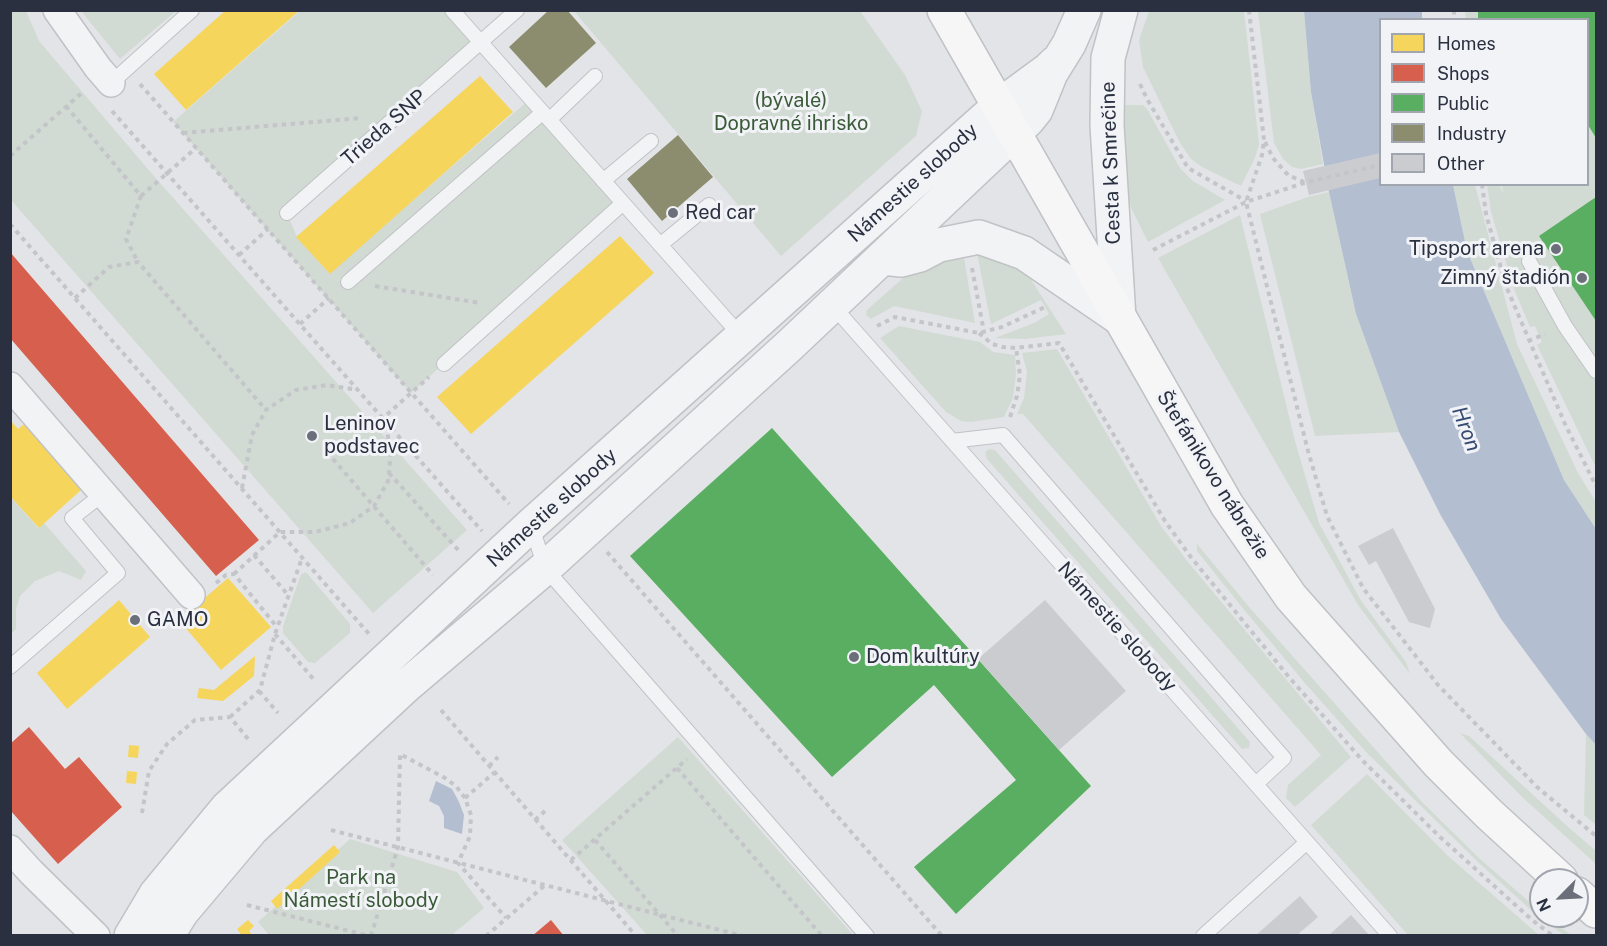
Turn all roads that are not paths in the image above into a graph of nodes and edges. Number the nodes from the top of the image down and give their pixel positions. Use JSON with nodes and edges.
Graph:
{"nodes":[{"id":1,"x":57,"y":10,"type":"edge"},
{"id":2,"x":192,"y":10,"type":"edge"},
{"id":3,"x":452,"y":10,"type":"edge"},
{"id":4,"x":517,"y":10,"type":"edge"},
{"id":5,"x":944,"y":10,"type":"edge"},
{"id":6,"x":1084,"y":10,"type":"edge"},
{"id":7,"x":1121,"y":10,"type":"edge"},
{"id":8,"x":481,"y":43,"type":"junction"},
{"id":9,"x":595,"y":76,"type":"dead end"},
{"id":10,"x":108,"y":85,"type":"joint"},
{"id":11,"x":545,"y":116,"type":"junction"},
{"id":12,"x":1007,"y":119,"type":"junction"},
{"id":13,"x":651,"y":141,"type":"dead end"},
{"id":14,"x":603,"y":181,"type":"junction"},
{"id":15,"x":623,"y":203,"type":"junction"},
{"id":16,"x":709,"y":205,"type":"dead end"},
{"id":17,"x":287,"y":213,"type":"road end"},
{"id":18,"x":660,"y":245,"type":"junction"},
{"id":19,"x":883,"y":258,"type":"junction"},
{"id":20,"x":1529,"y":261,"type":"dead end"},
{"id":21,"x":348,"y":282,"type":"road end"},
{"id":22,"x":832,"y":306,"type":"junction"},
{"id":23,"x":1119,"y":318,"type":"junction"},
{"id":24,"x":742,"y":337,"type":"junction"},
{"id":25,"x":444,"y":364,"type":"road end"},
{"id":26,"x":1596,"y":371,"type":"edge"},
{"id":27,"x":10,"y":386,"type":"edge"},
{"id":28,"x":952,"y":441,"type":"junction"},
{"id":29,"x":103,"y":494,"type":"junction"},
{"id":30,"x":522,"y":518,"type":"junction"},
{"id":31,"x":545,"y":568,"type":"junction"},
{"id":32,"x":190,"y":595,"type":"road end"},
{"id":33,"x":10,"y":667,"type":"edge"},
{"id":34,"x":1256,"y":784,"type":"junction"},
{"id":35,"x":1307,"y":842,"type":"junction"},
{"id":36,"x":10,"y":849,"type":"edge"},
{"id":37,"x":1548,"y":868,"type":"edge"},
{"id":38,"x":96,"y":936,"type":"edge"},
{"id":39,"x":131,"y":936,"type":"edge"},
{"id":40,"x":167,"y":936,"type":"edge"},
{"id":41,"x":867,"y":936,"type":"edge"},
{"id":42,"x":1203,"y":936,"type":"edge"},
{"id":43,"x":1390,"y":936,"type":"edge"}],
"edges":[{"from":1,"to":10,"type":"street"},
{"from":2,"to":10,"type":"lane"},
{"from":3,"to":8,"type":"lane"},
{"from":4,"to":8,"type":"lane","name":"Trieda SNP"},
{"from":5,"to":12,"type":"main road","name":"Štefánikovo nábrežie"},
{"from":6,"to":12,"type":"street"},
{"from":7,"to":23,"type":"street","name":"Cesta k Smrečine"},
{"from":8,"to":11,"type":"lane"},
{"from":8,"to":17,"type":"lane","name":"Trieda SNP"},
{"from":9,"to":11,"type":"lane"},
{"from":11,"to":14,"type":"lane"},
{"from":11,"to":21,"type":"lane"},
{"from":12,"to":19,"type":"street","name":"Námestie slobody"},
{"from":12,"to":23,"type":"main road","name":"Štefánikovo nábrežie"},
{"from":12,"to":24,"type":"street","name":"Námestie slobody"},
{"from":13,"to":14,"type":"lane"},
{"from":14,"to":15,"type":"lane"},
{"from":15,"to":18,"type":"lane"},
{"from":15,"to":25,"type":"lane"},
{"from":16,"to":18,"type":"lane"},
{"from":18,"to":24,"type":"lane"},
{"from":19,"to":22,"type":"street","name":"Námestie slobody"},
{"from":19,"to":23,"type":"street","name":"Námestie slobody"},
{"from":20,"to":26,"type":"lane"},
{"from":22,"to":28,"type":"lane","name":"Námestie slobody"},
{"from":22,"to":31,"type":"street","name":"Námestie slobody"},
{"from":23,"to":37,"type":"main road","name":"Štefánikovo nábrežie"},
{"from":24,"to":30,"type":"street","name":"Námestie slobody"},
{"from":27,"to":29,"type":"street"},
{"from":28,"to":34,"type":"lane","name":"Námestie slobody"},
{"from":28,"to":34,"type":"lane"},
{"from":29,"to":32,"type":"street"},
{"from":29,"to":33,"type":"lane"},
{"from":30,"to":31,"type":"lane"},
{"from":30,"to":39,"type":"street","name":"Námestie slobody"},
{"from":31,"to":40,"type":"street","name":"Námestie slobody"},
{"from":31,"to":41,"type":"lane","name":"Námestie slobody"},
{"from":34,"to":35,"type":"lane","name":"Námestie slobody"},
{"from":35,"to":42,"type":"lane"},
{"from":35,"to":43,"type":"lane","name":"Námestie slobody"},
{"from":36,"to":38,"type":"street"}]}
